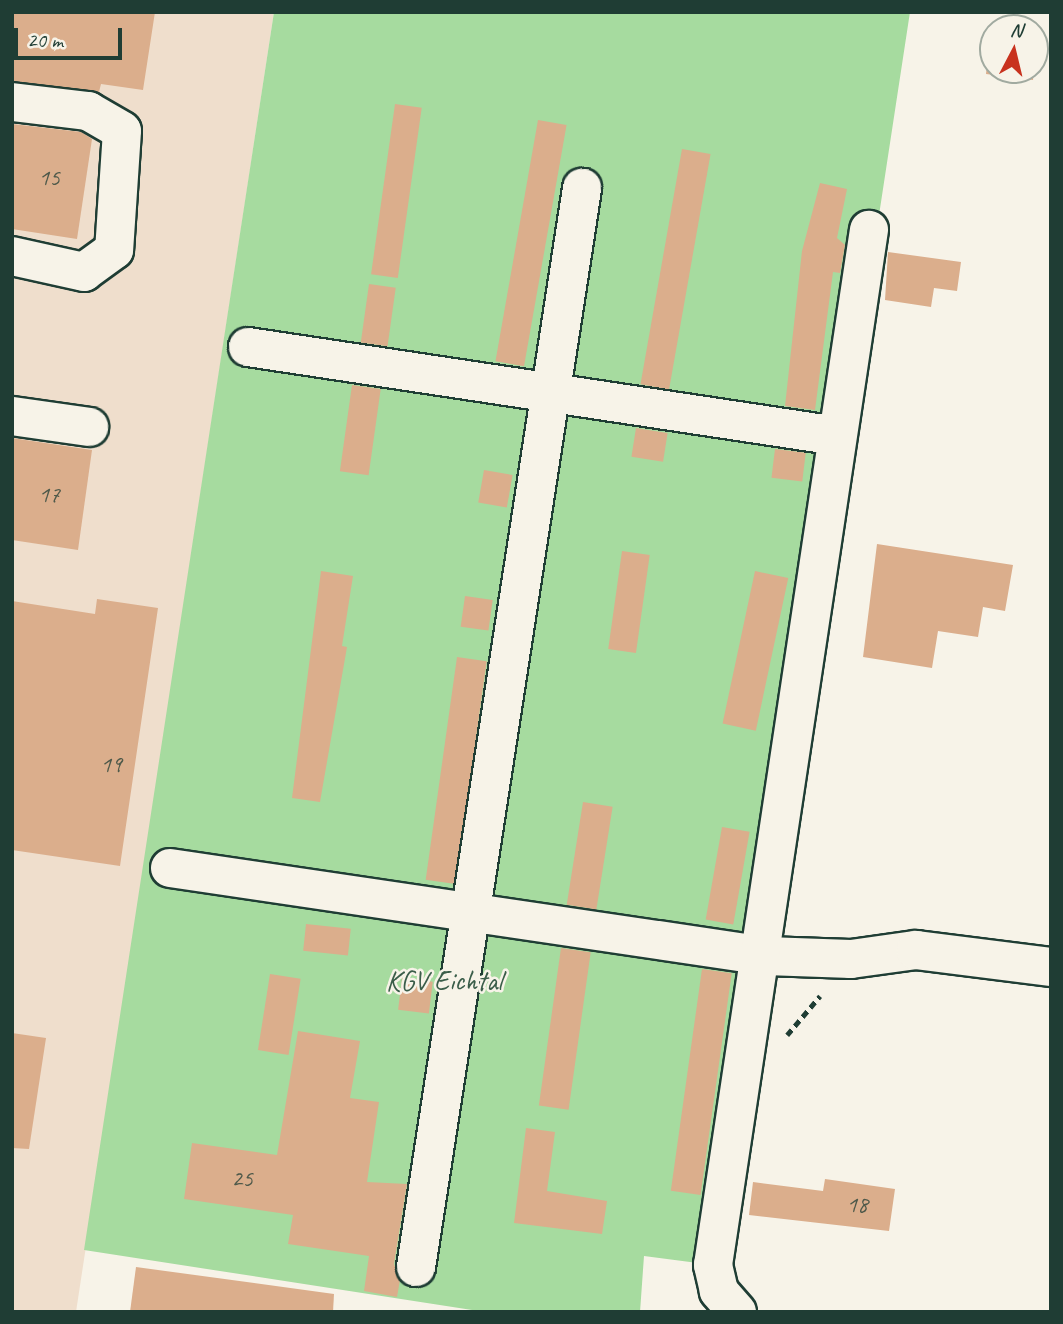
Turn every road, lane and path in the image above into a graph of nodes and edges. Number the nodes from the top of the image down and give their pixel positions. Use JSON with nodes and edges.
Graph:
{"nodes":[{"id":1,"x":12,"y":102,"type":"edge"},
{"id":2,"x":582,"y":188,"type":"dead end"},
{"id":3,"x":869,"y":230,"type":"dead end"},
{"id":4,"x":12,"y":256,"type":"edge"},
{"id":5,"x":248,"y":347,"type":"dead end"},
{"id":6,"x":553,"y":393,"type":"junction"},
{"id":7,"x":12,"y":416,"type":"edge"},
{"id":8,"x":89,"y":428,"type":"dead end"},
{"id":9,"x":837,"y":436,"type":"junction"},
{"id":10,"x":170,"y":868,"type":"dead end"},
{"id":11,"x":472,"y":912,"type":"junction"},
{"id":12,"x":760,"y":955,"type":"junction"},
{"id":13,"x":1051,"y":967,"type":"edge"},
{"id":14,"x":416,"y":1267,"type":"dead end"},
{"id":15,"x":728,"y":1301,"type":"edge"}],
"edges":[{"from":1,"to":4,"type":"lane"},
{"from":2,"to":6,"type":"lane"},
{"from":3,"to":9,"type":"lane"},
{"from":5,"to":6,"type":"lane"},
{"from":6,"to":9,"type":"lane"},
{"from":6,"to":11,"type":"lane"},
{"from":7,"to":8,"type":"lane"},
{"from":9,"to":12,"type":"lane"},
{"from":10,"to":11,"type":"lane"},
{"from":11,"to":12,"type":"lane"},
{"from":11,"to":14,"type":"lane"},
{"from":12,"to":13,"type":"lane"},
{"from":12,"to":15,"type":"lane"}]}
